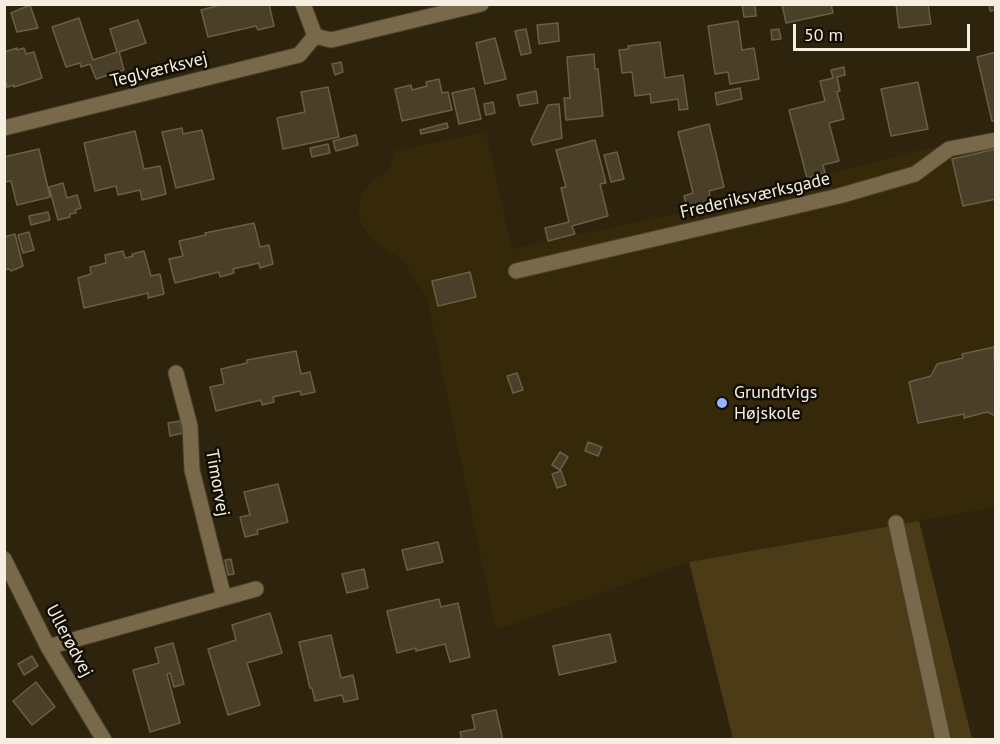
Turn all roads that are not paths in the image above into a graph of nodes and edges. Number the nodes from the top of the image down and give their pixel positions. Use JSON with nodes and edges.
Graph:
{"nodes":[{"id":1,"x":481,"y":4,"type":"edge"},
{"id":2,"x":306,"y":8,"type":"edge"},
{"id":3,"x":315,"y":36,"type":"junction"},
{"id":4,"x":4,"y":128,"type":"edge"},
{"id":5,"x":996,"y":140,"type":"edge"},
{"id":6,"x":516,"y":271,"type":"dead end"},
{"id":7,"x":176,"y":374,"type":"dead end"},
{"id":8,"x":896,"y":523,"type":"dead end"},
{"id":9,"x":4,"y":559,"type":"edge"},
{"id":10,"x":256,"y":589,"type":"dead end"},
{"id":11,"x":224,"y":598,"type":"junction"},
{"id":12,"x":48,"y":647,"type":"junction"},
{"id":13,"x":104,"y":740,"type":"edge"},
{"id":14,"x":943,"y":740,"type":"edge"}],
"edges":[{"from":1,"to":3,"type":"street"},
{"from":2,"to":3,"type":"street"},
{"from":3,"to":4,"type":"street","name":"Teglværksvej"},
{"from":5,"to":6,"type":"street","name":"Frederiksværksgade"},
{"from":7,"to":11,"type":"street","name":"Timorvej"},
{"from":8,"to":14,"type":"street"},
{"from":9,"to":12,"type":"street","name":"Ullerødvej"},
{"from":10,"to":11,"type":"street"},
{"from":11,"to":12,"type":"street"},
{"from":12,"to":13,"type":"street","name":"Ullerødvej"}]}
